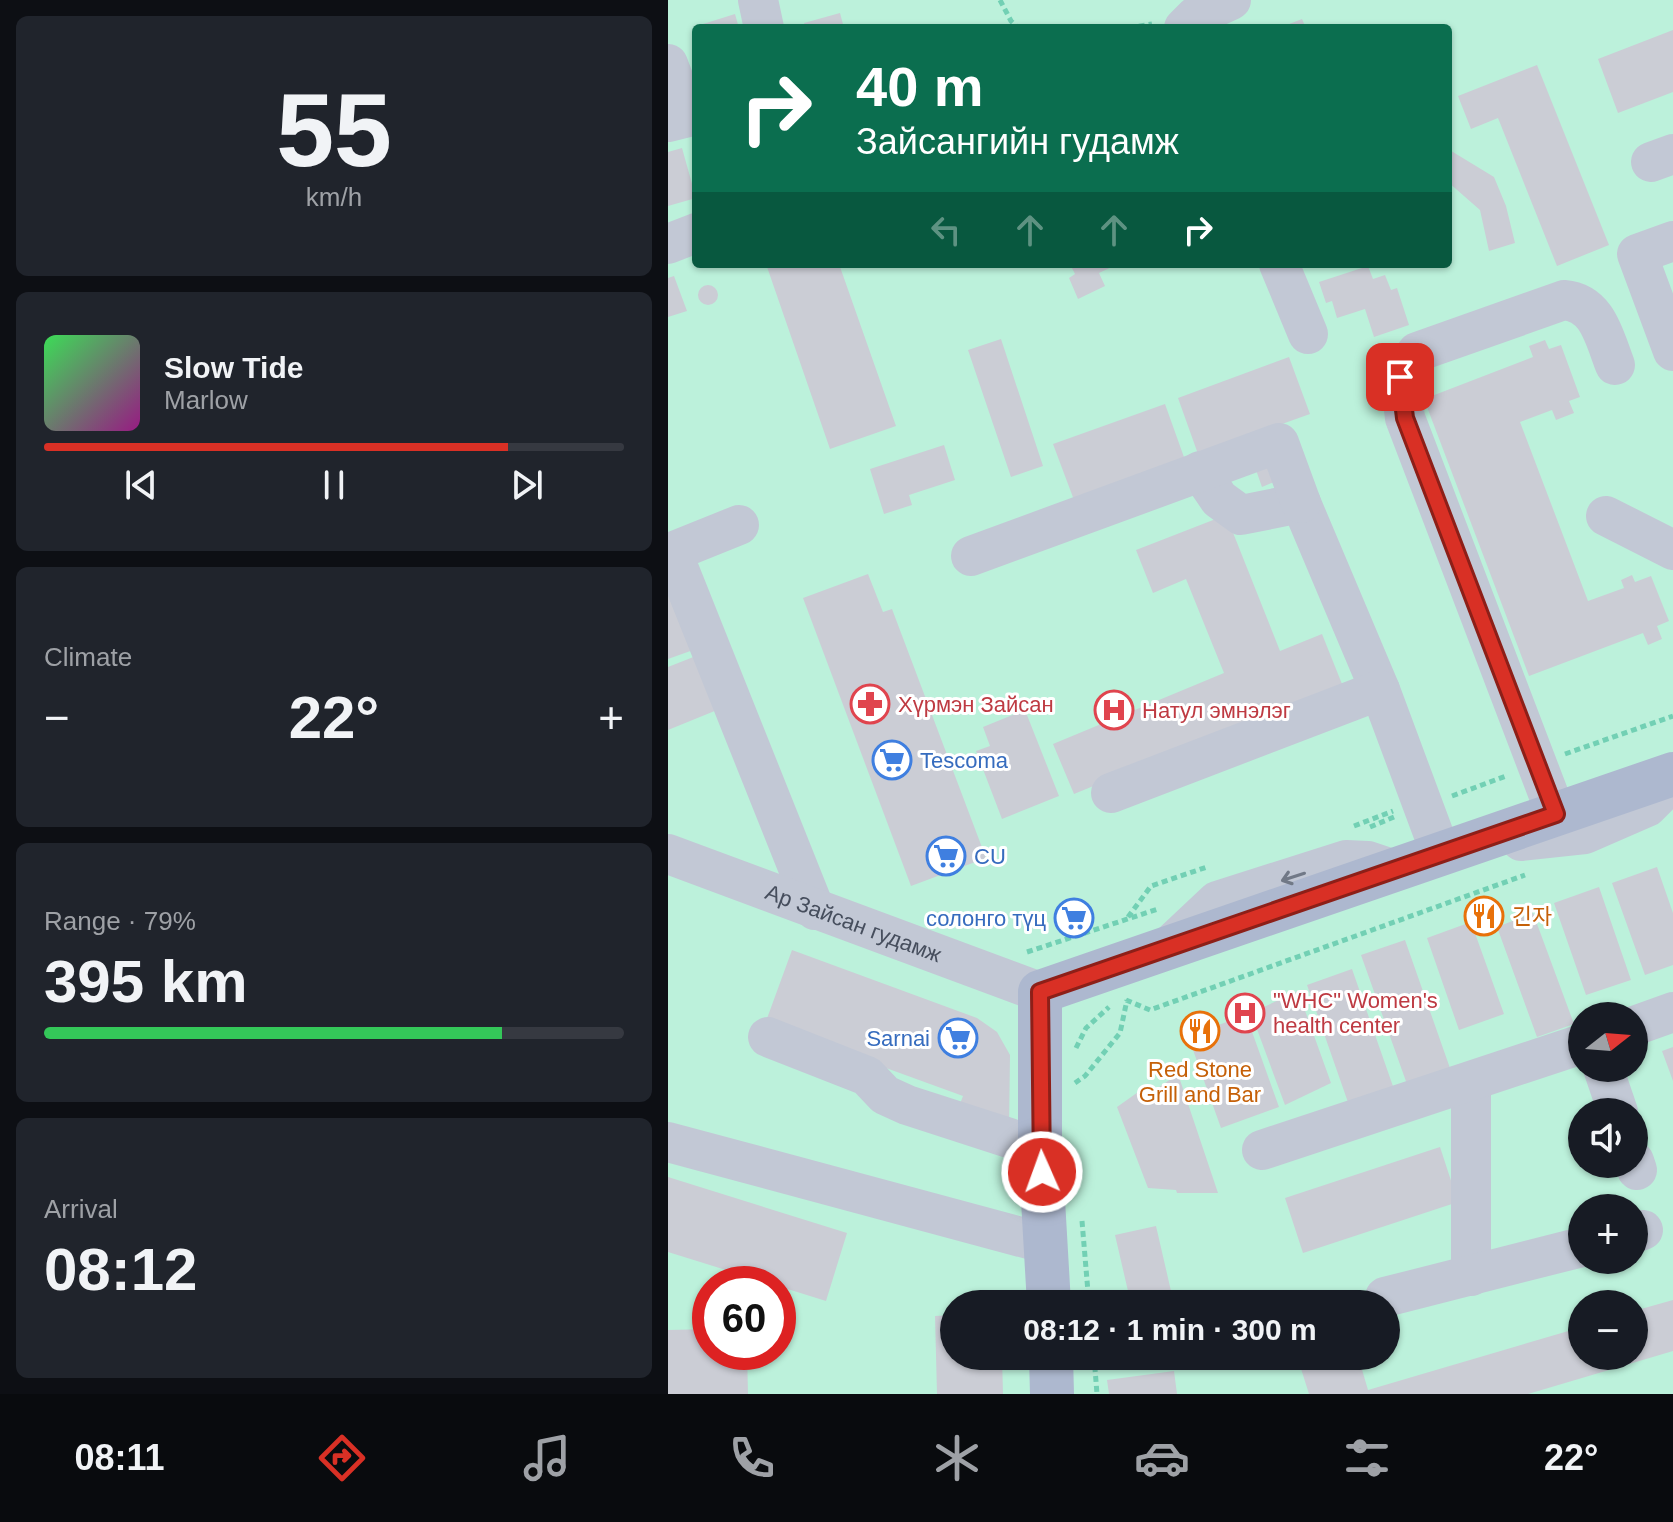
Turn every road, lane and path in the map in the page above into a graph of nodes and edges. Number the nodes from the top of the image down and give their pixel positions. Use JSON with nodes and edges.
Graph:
{"nodes":[{"id":1,"x":758,"y":0,"type":"edge"},
{"id":2,"x":1000,"y":0,"type":"edge"},
{"id":3,"x":1231,"y":0,"type":"edge"},
{"id":4,"x":763,"y":24,"type":"edge"},
{"id":5,"x":1014,"y":24,"type":"edge"},
{"id":6,"x":1185,"y":24,"type":"edge"},
{"id":7,"x":668,"y":64,"type":"edge"},
{"id":8,"x":687,"y":123,"type":"edge"},
{"id":9,"x":692,"y":235,"type":"edge"},
{"id":10,"x":1673,"y":241,"type":"edge"},
{"id":11,"x":692,"y":243,"type":"edge"},
{"id":12,"x":668,"y":244,"type":"edge"},
{"id":13,"x":668,"y":244,"type":"edge"},
{"id":14,"x":1281,"y":268,"type":"edge"},
{"id":15,"x":1308,"y":334,"type":"dead end"},
{"id":16,"x":1673,"y":351,"type":"edge"},
{"id":17,"x":1615,"y":365,"type":"dead end"},
{"id":18,"x":1200,"y":471,"type":"junction"},
{"id":19,"x":1301,"y":503,"type":"junction"},
{"id":20,"x":1606,"y":516,"type":"dead end"},
{"id":21,"x":739,"y":525,"type":"dead end"},
{"id":22,"x":1673,"y":550,"type":"edge"},
{"id":23,"x":971,"y":556,"type":"dead end"},
{"id":24,"x":1380,"y":690,"type":"junction"},
{"id":25,"x":1671,"y":774,"type":"edge"},
{"id":26,"x":1111,"y":793,"type":"dead end"},
{"id":27,"x":1556,"y":814,"type":"junction"},
{"id":28,"x":1453,"y":850,"type":"junction"},
{"id":29,"x":668,"y":854,"type":"edge"},
{"id":30,"x":1531,"y":873,"type":"dead end"},
{"id":31,"x":815,"y":910,"type":"junction"},
{"id":32,"x":1040,"y":992,"type":"junction"},
{"id":33,"x":1128,"y":999,"type":"junction"},
{"id":34,"x":1673,"y":1012,"type":"edge"},
{"id":35,"x":1648,"y":1021,"type":"edge"},
{"id":36,"x":768,"y":1037,"type":"dead end"},
{"id":37,"x":1568,"y":1049,"type":"edge"},
{"id":38,"x":1074,"y":1057,"type":"dead end"},
{"id":39,"x":1072,"y":1072,"type":"dead end"},
{"id":40,"x":1471,"y":1083,"type":"junction"},
{"id":41,"x":668,"y":1142,"type":"edge"},
{"id":42,"x":1040,"y":1148,"type":"junction"},
{"id":43,"x":1262,"y":1150,"type":"dead end"},
{"id":44,"x":1081,"y":1211,"type":"dead end"},
{"id":45,"x":1030,"y":1240,"type":"junction"},
{"id":46,"x":1568,"y":1251,"type":"edge"},
{"id":47,"x":1471,"y":1276,"type":"junction"},
{"id":48,"x":1045,"y":1290,"type":"edge"},
{"id":49,"x":1088,"y":1290,"type":"edge"},
{"id":50,"x":1400,"y":1293,"type":"edge"},
{"id":51,"x":1051,"y":1370,"type":"edge"},
{"id":52,"x":1095,"y":1370,"type":"edge"},
{"id":53,"x":1052,"y":1394,"type":"edge"},
{"id":54,"x":1097,"y":1394,"type":"edge"}],
"edges":[{"from":1,"to":4,"type":"street"},
{"from":2,"to":5,"type":"path"},
{"from":3,"to":6,"type":"street"},
{"from":7,"to":8,"type":"street"},
{"from":9,"to":12,"type":"street"},
{"from":10,"to":16,"type":"street"},
{"from":11,"to":13,"type":"street"},
{"from":14,"to":15,"type":"street"},
{"from":17,"to":27,"type":"street"},
{"from":18,"to":19,"type":"street"},
{"from":18,"to":19,"type":"street"},
{"from":18,"to":23,"type":"street"},
{"from":19,"to":24,"type":"street"},
{"from":20,"to":22,"type":"street"},
{"from":21,"to":31,"type":"street"},
{"from":24,"to":26,"type":"street"},
{"from":24,"to":28,"type":"street"},
{"from":25,"to":27,"type":"main road"},
{"from":25,"to":28,"type":"street"},
{"from":27,"to":28,"type":"main road"},
{"from":28,"to":32,"type":"main road"},
{"from":29,"to":31,"type":"street","name":"Ар Зайсан гудамж"},
{"from":30,"to":33,"type":"path"},
{"from":31,"to":32,"type":"street","name":"Ар Зайсан гудамж"},
{"from":32,"to":42,"type":"main road"},
{"from":33,"to":38,"type":"path"},
{"from":33,"to":39,"type":"path"},
{"from":34,"to":35,"type":"street"},
{"from":36,"to":42,"type":"street"},
{"from":37,"to":40,"type":"street"},
{"from":40,"to":43,"type":"street"},
{"from":40,"to":47,"type":"street"},
{"from":41,"to":45,"type":"street"},
{"from":42,"to":45,"type":"main road"},
{"from":44,"to":49,"type":"path"},
{"from":45,"to":48,"type":"main road"},
{"from":46,"to":47,"type":"street"},
{"from":47,"to":50,"type":"street"},
{"from":51,"to":53,"type":"main road"},
{"from":52,"to":54,"type":"path"}]}
